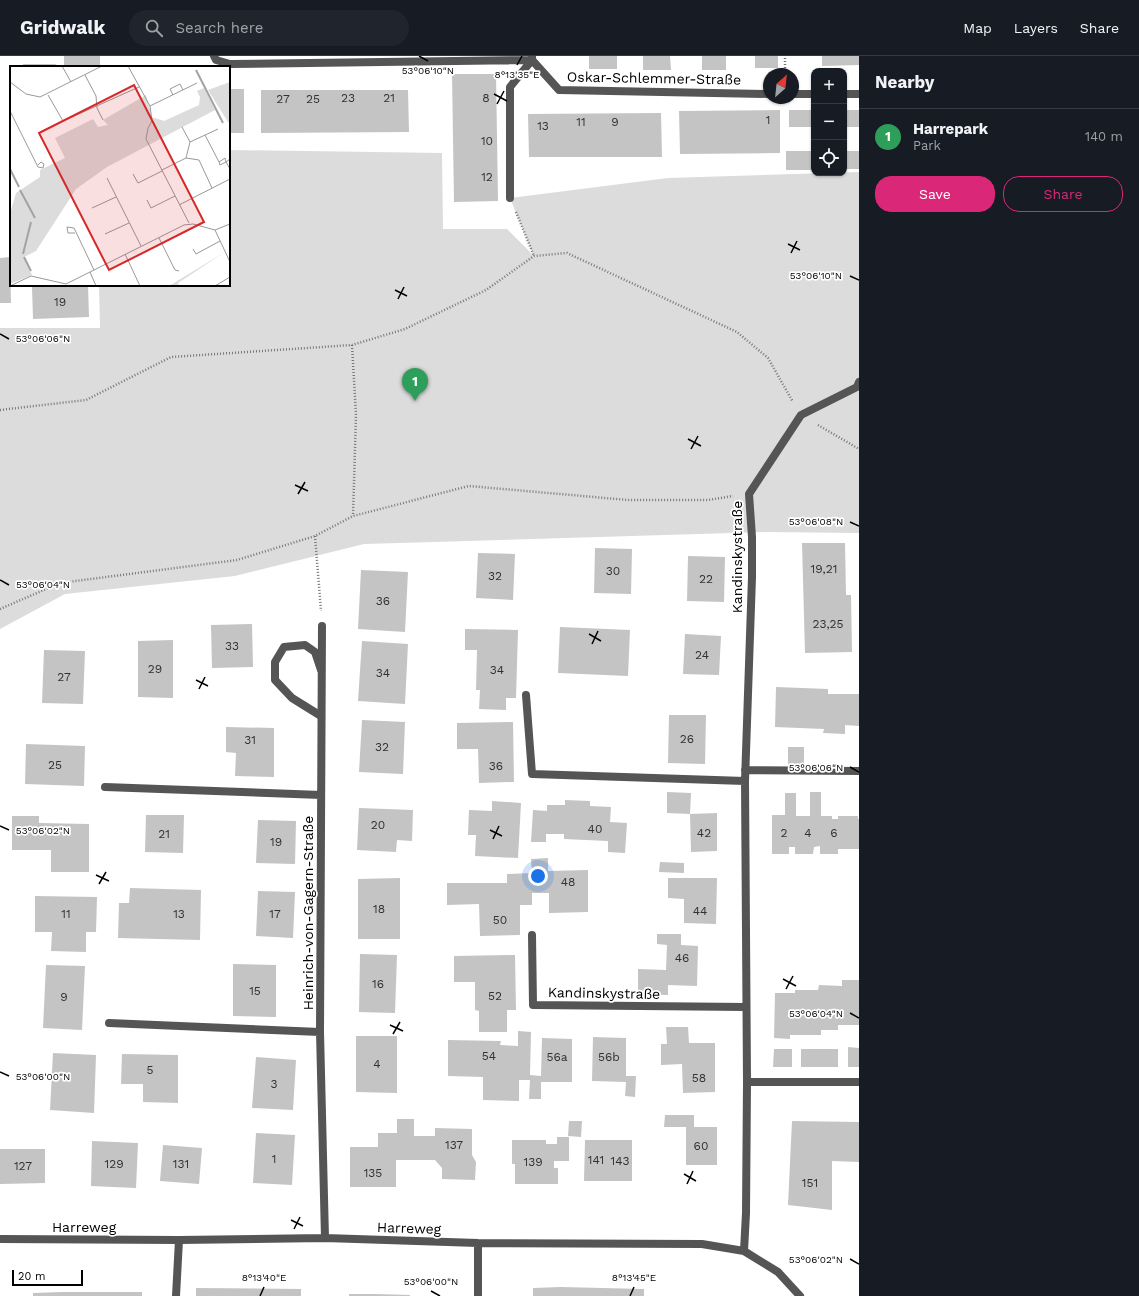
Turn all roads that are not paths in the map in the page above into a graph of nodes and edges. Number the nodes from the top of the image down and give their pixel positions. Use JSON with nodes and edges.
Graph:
{"nodes":[{"id":1,"x":215,"y":58,"type":"edge"},
{"id":2,"x":532,"y":58,"type":"edge"},
{"id":3,"x":763,"y":94,"type":"edge"},
{"id":4,"x":799,"y":94,"type":"edge"},
{"id":5,"x":811,"y":94,"type":"edge"},
{"id":6,"x":847,"y":94,"type":"edge"},
{"id":7,"x":859,"y":94,"type":"edge"},
{"id":8,"x":510,"y":198,"type":"road end"},
{"id":9,"x":859,"y":382,"type":"edge"},
{"id":10,"x":322,"y":626,"type":"road end"},
{"id":11,"x":322,"y":672,"type":"junction"},
{"id":12,"x":526,"y":695,"type":"dead end"},
{"id":13,"x":321,"y":716,"type":"junction"},
{"id":14,"x":745,"y":770,"type":"junction"},
{"id":15,"x":859,"y":771,"type":"edge"},
{"id":16,"x":745,"y":781,"type":"junction"},
{"id":17,"x":104,"y":787,"type":"dead end"},
{"id":18,"x":321,"y":795,"type":"junction"},
{"id":19,"x":532,"y":935,"type":"dead end"},
{"id":20,"x":746,"y":1007,"type":"junction"},
{"id":21,"x":109,"y":1023,"type":"dead end"},
{"id":22,"x":320,"y":1032,"type":"junction"},
{"id":23,"x":747,"y":1082,"type":"junction"},
{"id":24,"x":859,"y":1082,"type":"edge"},
{"id":25,"x":325,"y":1238,"type":"junction"},
{"id":26,"x":0,"y":1239,"type":"edge"},
{"id":27,"x":179,"y":1240,"type":"junction"},
{"id":28,"x":478,"y":1243,"type":"junction"},
{"id":29,"x":744,"y":1251,"type":"junction"},
{"id":30,"x":176,"y":1296,"type":"edge"},
{"id":31,"x":478,"y":1296,"type":"edge"},
{"id":32,"x":800,"y":1296,"type":"edge"}],
"edges":[{"from":1,"to":2,"type":"street"},
{"from":2,"to":3,"type":"street","name":"Oskar-Schlemmer-Straße"},
{"from":2,"to":8,"type":"street"},
{"from":4,"to":5,"type":"street"},
{"from":6,"to":7,"type":"street"},
{"from":9,"to":14,"type":"street","name":"Kandinskystraße"},
{"from":10,"to":11,"type":"street","name":"Heinrich-von-Gagern-Straße"},
{"from":11,"to":13,"type":"street","name":"Heinrich-von-Gagern-Straße"},
{"from":11,"to":13,"type":"street"},
{"from":12,"to":16,"type":"street"},
{"from":13,"to":18,"type":"street","name":"Heinrich-von-Gagern-Straße"},
{"from":14,"to":15,"type":"street"},
{"from":14,"to":16,"type":"street","name":"Kandinskystraße"},
{"from":16,"to":20,"type":"street","name":"Kandinskystraße"},
{"from":17,"to":18,"type":"street","name":"Heinrich-von-Gagern-Straße"},
{"from":18,"to":22,"type":"street","name":"Heinrich-von-Gagern-Straße"},
{"from":19,"to":20,"type":"street","name":"Kandinskystraße"},
{"from":20,"to":23,"type":"street","name":"Kandinskystraße"},
{"from":21,"to":22,"type":"street","name":"Heinrich-von-Gagern-Straße"},
{"from":22,"to":25,"type":"street","name":"Heinrich-von-Gagern-Straße"},
{"from":23,"to":24,"type":"street"},
{"from":23,"to":29,"type":"street","name":"Kandinskystraße"},
{"from":25,"to":27,"type":"street","name":"Harreweg"},
{"from":25,"to":28,"type":"street","name":"Harreweg"},
{"from":26,"to":27,"type":"street","name":"Harreweg"},
{"from":27,"to":30,"type":"street"},
{"from":28,"to":29,"type":"street","name":"Harreweg"},
{"from":28,"to":31,"type":"street"},
{"from":29,"to":32,"type":"street","name":"Harreweg"}]}
